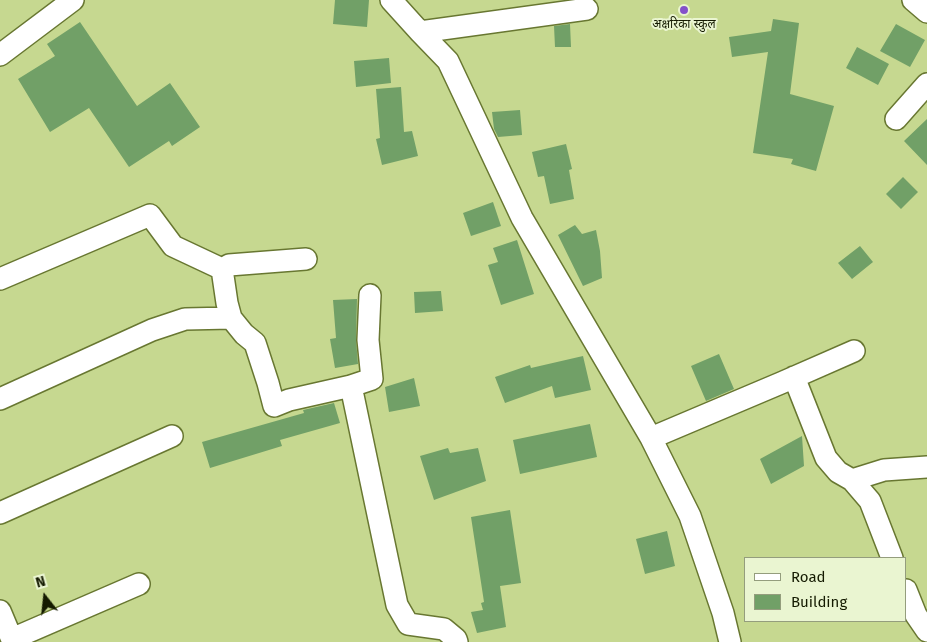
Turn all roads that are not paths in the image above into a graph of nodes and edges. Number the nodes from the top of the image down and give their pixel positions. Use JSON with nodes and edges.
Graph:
{"nodes":[{"id":1,"x":73,"y":0,"type":"edge"},
{"id":2,"x":391,"y":0,"type":"edge"},
{"id":3,"x":913,"y":0,"type":"edge"},
{"id":4,"x":587,"y":8,"type":"dead end"},
{"id":5,"x":927,"y":12,"type":"edge"},
{"id":6,"x":420,"y":32,"type":"junction"},
{"id":7,"x":0,"y":55,"type":"edge"},
{"id":8,"x":927,"y":84,"type":"edge"},
{"id":9,"x":896,"y":119,"type":"dead end"},
{"id":10,"x":306,"y":259,"type":"dead end"},
{"id":11,"x":222,"y":269,"type":"junction"},
{"id":12,"x":0,"y":279,"type":"edge"},
{"id":13,"x":370,"y":295,"type":"dead end"},
{"id":14,"x":231,"y":318,"type":"junction"},
{"id":15,"x":854,"y":351,"type":"dead end"},
{"id":16,"x":794,"y":377,"type":"junction"},
{"id":17,"x":351,"y":386,"type":"junction"},
{"id":18,"x":0,"y":399,"type":"edge"},
{"id":19,"x":172,"y":436,"type":"dead end"},
{"id":20,"x":651,"y":438,"type":"junction"},
{"id":21,"x":927,"y":467,"type":"edge"},
{"id":22,"x":852,"y":480,"type":"junction"},
{"id":23,"x":0,"y":513,"type":"edge"},
{"id":24,"x":892,"y":557,"type":"edge"},
{"id":25,"x":139,"y":584,"type":"dead end"},
{"id":26,"x":907,"y":592,"type":"edge"},
{"id":27,"x":0,"y":611,"type":"edge"},
{"id":28,"x":927,"y":631,"type":"edge"},
{"id":29,"x":12,"y":640,"type":"edge"},
{"id":30,"x":457,"y":642,"type":"edge"},
{"id":31,"x":730,"y":642,"type":"edge"}],
"edges":[{"from":1,"to":7,"type":"street"},
{"from":2,"to":6,"type":"street"},
{"from":3,"to":5,"type":"street"},
{"from":4,"to":6,"type":"street"},
{"from":6,"to":20,"type":"street"},
{"from":8,"to":9,"type":"street"},
{"from":10,"to":11,"type":"street"},
{"from":11,"to":12,"type":"street"},
{"from":11,"to":14,"type":"street"},
{"from":13,"to":17,"type":"street"},
{"from":14,"to":17,"type":"street"},
{"from":14,"to":18,"type":"street"},
{"from":15,"to":16,"type":"street"},
{"from":16,"to":20,"type":"street"},
{"from":16,"to":22,"type":"street"},
{"from":17,"to":30,"type":"street"},
{"from":19,"to":23,"type":"street"},
{"from":20,"to":31,"type":"street"},
{"from":21,"to":22,"type":"street"},
{"from":22,"to":24,"type":"street"},
{"from":25,"to":29,"type":"street"},
{"from":26,"to":28,"type":"street"},
{"from":27,"to":29,"type":"street"}]}
